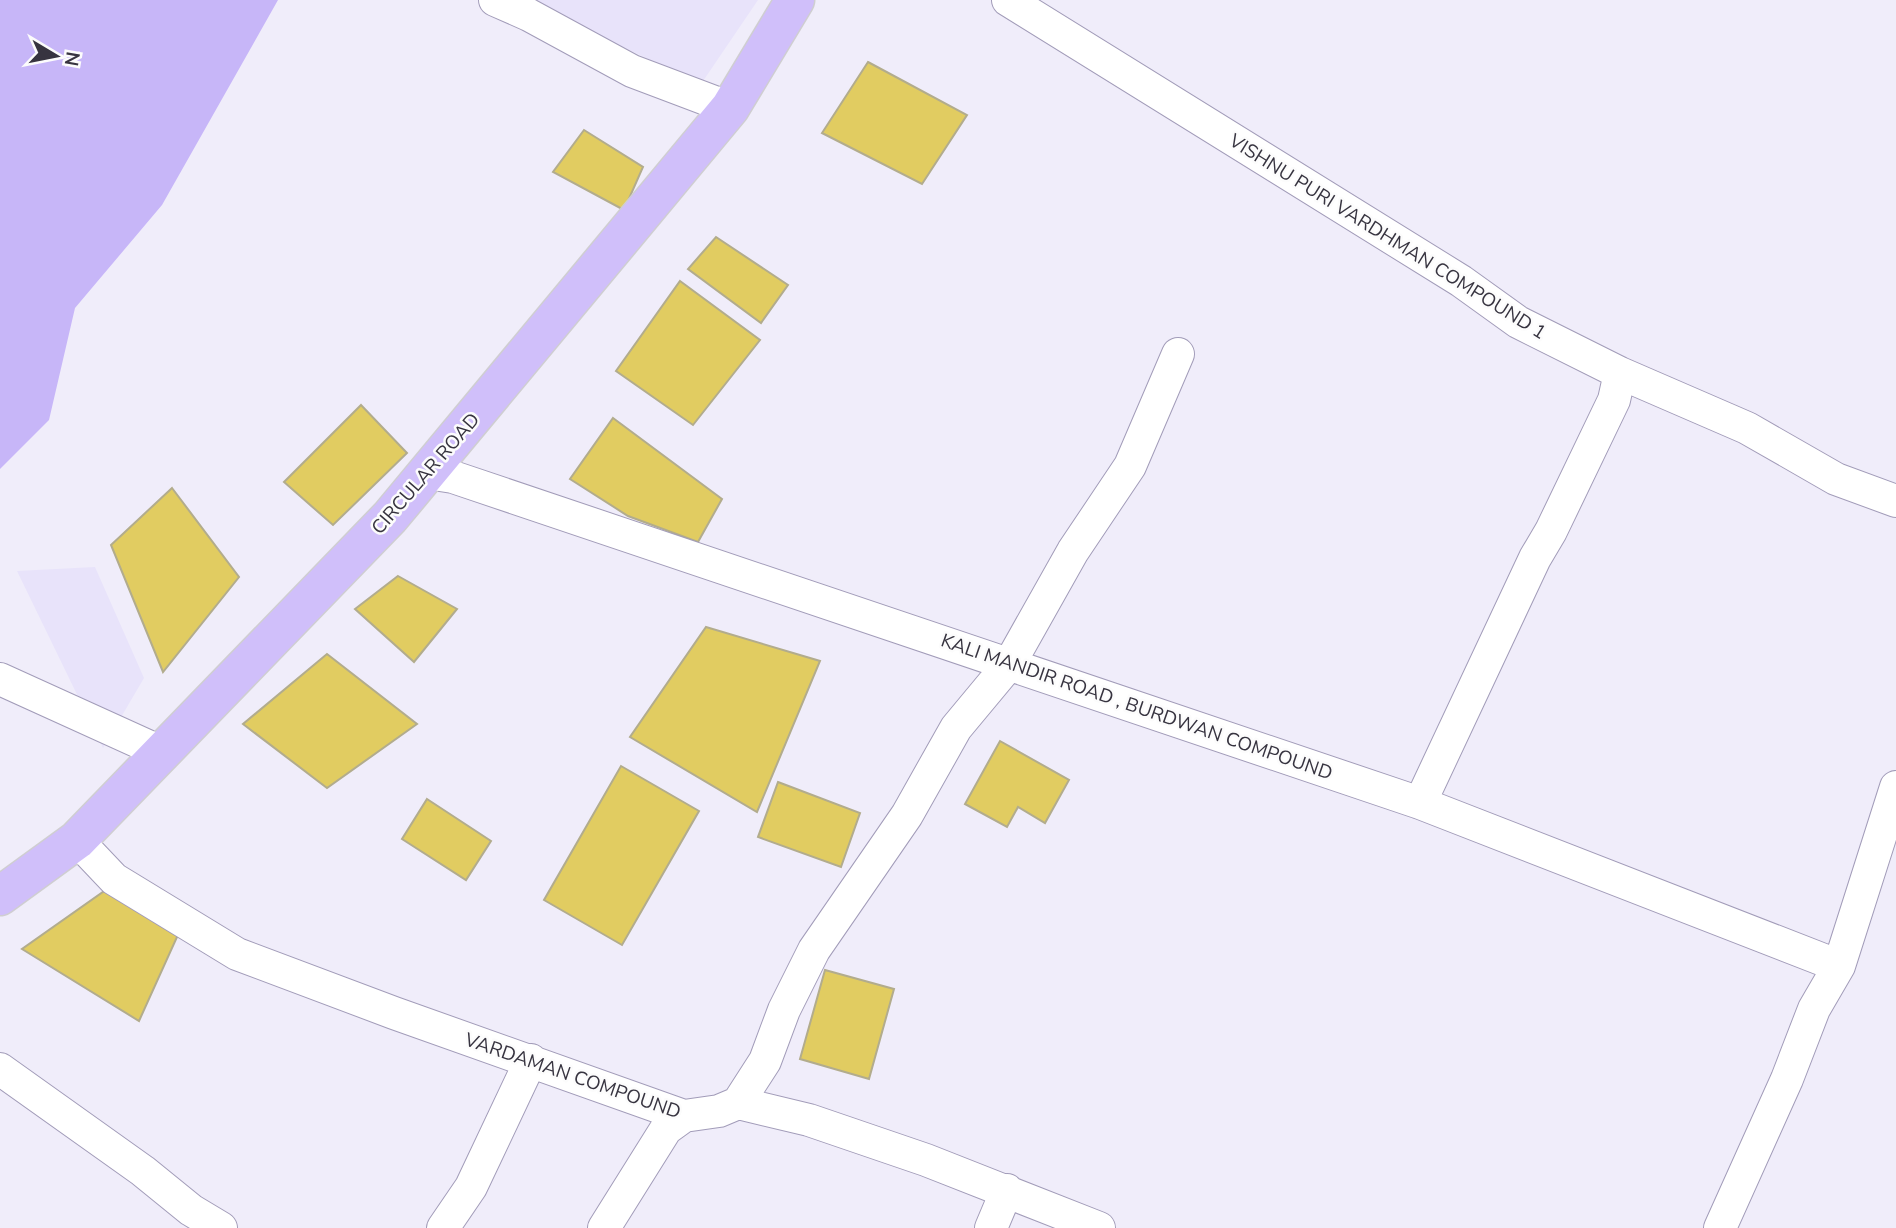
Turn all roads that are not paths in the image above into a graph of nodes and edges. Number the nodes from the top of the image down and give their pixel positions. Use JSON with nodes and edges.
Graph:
{"nodes":[{"id":1,"x":495,"y":0,"type":"edge"},
{"id":2,"x":795,"y":0,"type":"edge"},
{"id":3,"x":1008,"y":0,"type":"edge"},
{"id":4,"x":730,"y":108,"type":"junction"},
{"id":5,"x":1178,"y":354,"type":"dead end"},
{"id":6,"x":1620,"y":373,"type":"junction"},
{"id":7,"x":427,"y":473,"type":"junction"},
{"id":8,"x":1896,"y":501,"type":"edge"},
{"id":9,"x":1010,"y":663,"type":"junction"},
{"id":10,"x":0,"y":679,"type":"edge"},
{"id":11,"x":163,"y":753,"type":"junction"},
{"id":12,"x":1896,"y":787,"type":"edge"},
{"id":13,"x":1420,"y":803,"type":"junction"},
{"id":14,"x":77,"y":840,"type":"junction"},
{"id":15,"x":0,"y":897,"type":"edge"},
{"id":16,"x":1839,"y":966,"type":"junction"},
{"id":17,"x":531,"y":1060,"type":"junction"},
{"id":18,"x":0,"y":1069,"type":"edge"},
{"id":19,"x":738,"y":1103,"type":"junction"},
{"id":20,"x":684,"y":1116,"type":"junction"},
{"id":21,"x":1007,"y":1190,"type":"junction"},
{"id":22,"x":221,"y":1228,"type":"edge"},
{"id":23,"x":443,"y":1228,"type":"edge"},
{"id":24,"x":604,"y":1228,"type":"edge"},
{"id":25,"x":991,"y":1228,"type":"edge"},
{"id":26,"x":1099,"y":1228,"type":"edge"},
{"id":27,"x":1720,"y":1228,"type":"edge"}],
"edges":[{"from":1,"to":4,"type":"street"},
{"from":2,"to":4,"type":"main road","name":"CIRCULAR ROAD"},
{"from":3,"to":6,"type":"street","name":"VISHNU PURI VARDHMAN COMPOUND 1"},
{"from":4,"to":7,"type":"main road","name":"CIRCULAR ROAD"},
{"from":5,"to":9,"type":"street"},
{"from":6,"to":8,"type":"street","name":"VISHNU PURI VARDHMAN COMPOUND 1"},
{"from":6,"to":13,"type":"street"},
{"from":7,"to":9,"type":"street","name":"KALI MANDIR ROAD , BURDWAN COMPOUND"},
{"from":7,"to":11,"type":"main road","name":"CIRCULAR ROAD"},
{"from":9,"to":13,"type":"street","name":"KALI MANDIR ROAD , BURDWAN COMPOUND"},
{"from":9,"to":19,"type":"street"},
{"from":10,"to":11,"type":"street"},
{"from":11,"to":14,"type":"main road","name":"CIRCULAR ROAD"},
{"from":12,"to":16,"type":"street"},
{"from":13,"to":16,"type":"street","name":"KALI MANDIR ROAD , BURDWAN COMPOUND"},
{"from":14,"to":15,"type":"main road","name":"CIRCULAR ROAD"},
{"from":14,"to":17,"type":"street","name":"VARDAMAN COMPOUND"},
{"from":16,"to":27,"type":"street"},
{"from":17,"to":20,"type":"street","name":"VARDAMAN COMPOUND"},
{"from":17,"to":23,"type":"street"},
{"from":18,"to":22,"type":"street"},
{"from":19,"to":20,"type":"street","name":"VARDAMAN COMPOUND"},
{"from":19,"to":21,"type":"street"},
{"from":20,"to":24,"type":"street"},
{"from":21,"to":25,"type":"street"},
{"from":21,"to":26,"type":"street"}]}
